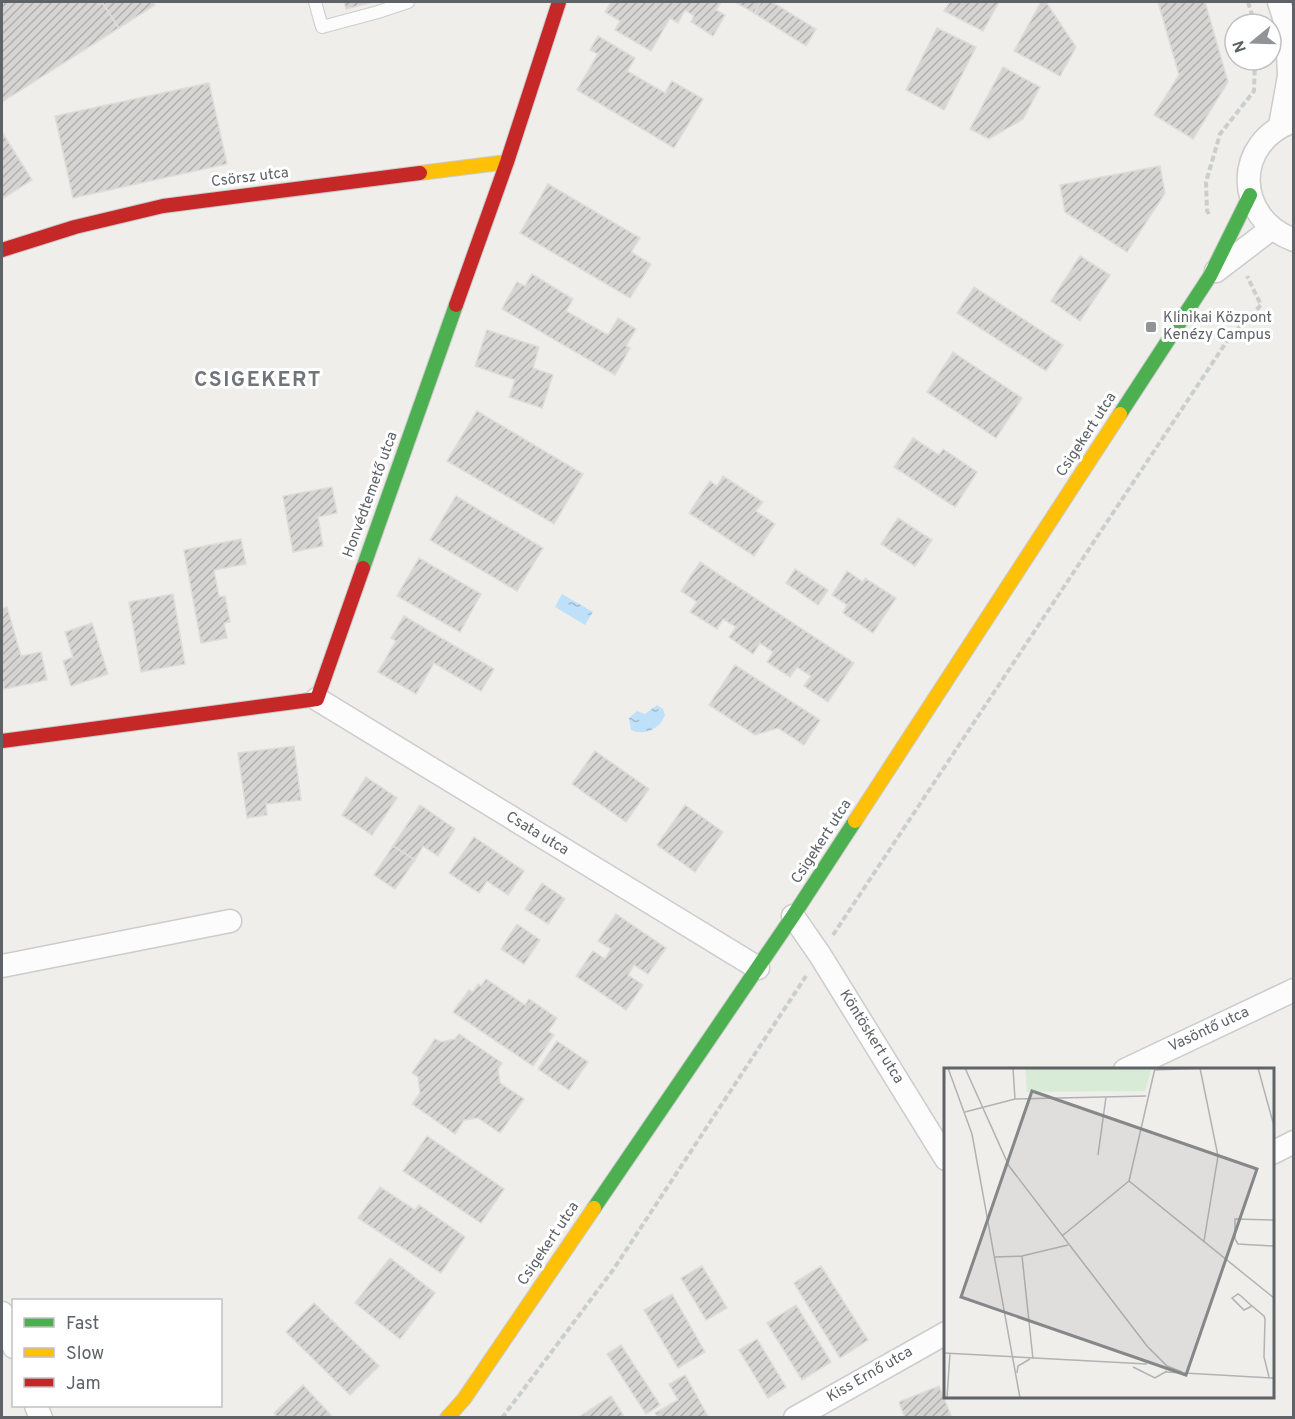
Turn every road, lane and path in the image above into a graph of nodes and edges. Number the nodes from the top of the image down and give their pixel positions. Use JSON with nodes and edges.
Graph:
{"nodes":[{"id":1,"x":315,"y":2,"type":"edge"},
{"id":2,"x":408,"y":2,"type":"edge"},
{"id":3,"x":559,"y":2,"type":"edge"},
{"id":4,"x":1280,"y":2,"type":"edge"},
{"id":5,"x":1290,"y":39,"type":"edge"},
{"id":6,"x":1287,"y":123,"type":"edge"},
{"id":7,"x":507,"y":162,"type":"junction"},
{"id":8,"x":1250,"y":195,"type":"junction"},
{"id":9,"x":1271,"y":230,"type":"junction"},
{"id":10,"x":1293,"y":240,"type":"edge"},
{"id":11,"x":2,"y":250,"type":"edge"},
{"id":12,"x":1210,"y":276,"type":"junction"},
{"id":13,"x":1260,"y":305,"type":"dead end"},
{"id":14,"x":316,"y":699,"type":"junction"},
{"id":15,"x":2,"y":741,"type":"edge"},
{"id":16,"x":793,"y":916,"type":"junction"},
{"id":17,"x":230,"y":921,"type":"dead end"},
{"id":18,"x":820,"y":955,"type":"junction"},
{"id":19,"x":2,"y":966,"type":"edge"},
{"id":20,"x":758,"y":968,"type":"junction"},
{"id":21,"x":1293,"y":990,"type":"edge"},
{"id":22,"x":1129,"y":1068,"type":"edge"},
{"id":23,"x":1293,"y":1142,"type":"edge"},
{"id":24,"x":1274,"y":1153,"type":"edge"},
{"id":25,"x":944,"y":1154,"type":"edge"},
{"id":26,"x":2,"y":1313,"type":"edge"},
{"id":27,"x":944,"y":1333,"type":"edge"},
{"id":28,"x":12,"y":1341,"type":"edge"},
{"id":29,"x":447,"y":1418,"type":"edge"},
{"id":30,"x":502,"y":1418,"type":"edge"},
{"id":31,"x":795,"y":1418,"type":"edge"}],
"edges":[{"from":1,"to":2,"type":"lane"},
{"from":3,"to":7,"type":"street","name":"Honvédtemető utca"},
{"from":4,"to":5,"type":"street"},
{"from":5,"to":6,"type":"street"},
{"from":6,"to":8,"type":"street"},
{"from":7,"to":11,"type":"street","name":"Csörsz utca"},
{"from":7,"to":14,"type":"street","name":"Honvédtemető utca"},
{"from":8,"to":9,"type":"street"},
{"from":8,"to":12,"type":"street","name":"Csigekert utca"},
{"from":9,"to":10,"type":"street"},
{"from":9,"to":12,"type":"street"},
{"from":12,"to":16,"type":"street","name":"Csigekert utca"},
{"from":13,"to":18,"type":"path"},
{"from":14,"to":15,"type":"street"},
{"from":14,"to":20,"type":"street","name":"Csata utca"},
{"from":16,"to":18,"type":"street","name":"Köntöskert utca"},
{"from":16,"to":20,"type":"street","name":"Csigekert utca"},
{"from":17,"to":19,"type":"street"},
{"from":18,"to":25,"type":"street","name":"Köntöskert utca"},
{"from":18,"to":30,"type":"path"},
{"from":20,"to":29,"type":"street","name":"Csigekert utca"},
{"from":21,"to":22,"type":"street","name":"Vasöntő utca"},
{"from":23,"to":24,"type":"street"},
{"from":26,"to":28,"type":"street"},
{"from":27,"to":31,"type":"street","name":"Kiss Ernő utca"}]}
